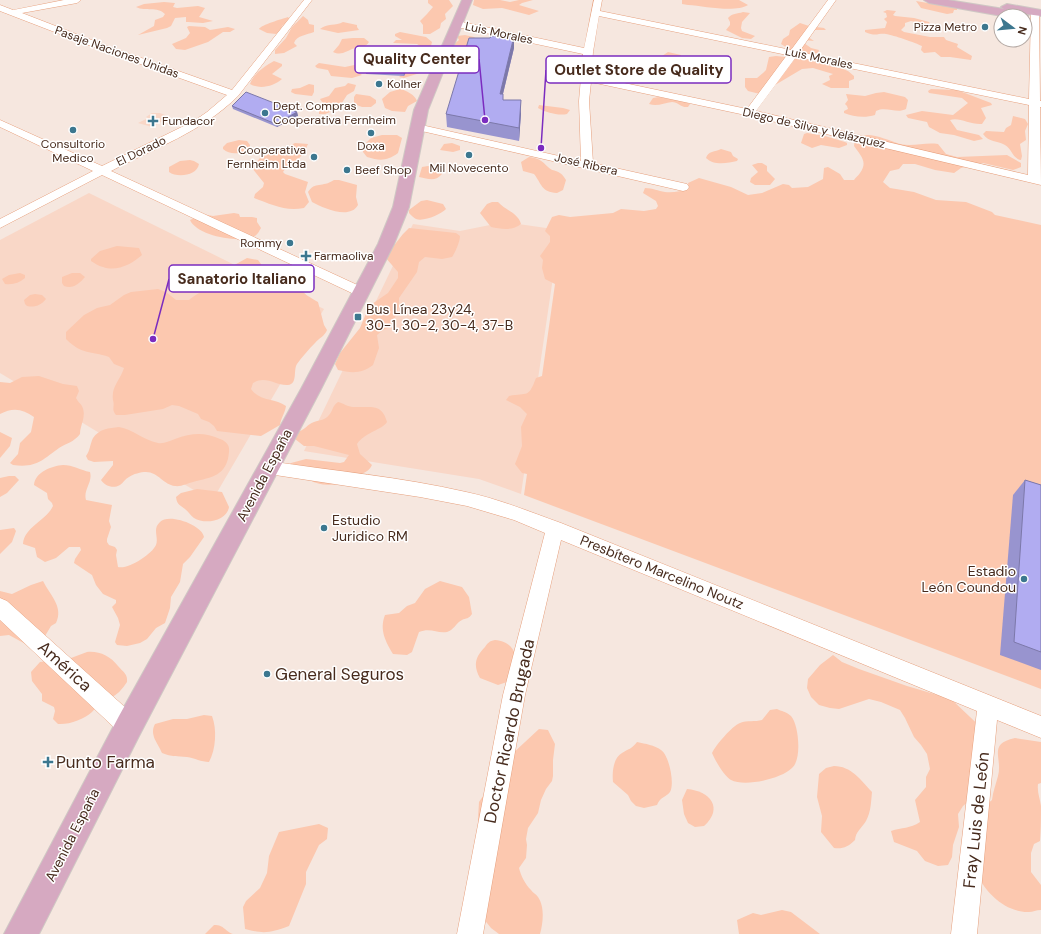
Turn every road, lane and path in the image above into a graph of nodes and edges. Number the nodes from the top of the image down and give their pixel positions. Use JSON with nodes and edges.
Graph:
{"nodes":[{"id":1,"x":77,"y":0,"type":"edge"},
{"id":2,"x":308,"y":0,"type":"edge"},
{"id":3,"x":467,"y":0,"type":"edge"},
{"id":4,"x":598,"y":0,"type":"edge"},
{"id":5,"x":832,"y":0,"type":"edge"},
{"id":6,"x":930,"y":0,"type":"edge"},
{"id":7,"x":964,"y":0,"type":"edge"},
{"id":8,"x":0,"y":8,"type":"edge"},
{"id":9,"x":993,"y":11,"type":"edge"},
{"id":10,"x":10,"y":13,"type":"junction"},
{"id":11,"x":596,"y":13,"type":"junction"},
{"id":12,"x":0,"y":16,"type":"edge"},
{"id":13,"x":1035,"y":16,"type":"edge"},
{"id":14,"x":457,"y":24,"type":"junction"},
{"id":15,"x":588,"y":52,"type":"junction"},
{"id":16,"x":794,"y":52,"type":"junction"},
{"id":17,"x":587,"y":78,"type":"junction"},
{"id":18,"x":234,"y":94,"type":"junction"},
{"id":19,"x":1038,"y":103,"type":"edge"},
{"id":20,"x":750,"y":113,"type":"junction"},
{"id":21,"x":0,"y":123,"type":"edge"},
{"id":22,"x":417,"y":127,"type":"junction"},
{"id":23,"x":587,"y":164,"type":"junction"},
{"id":24,"x":101,"y":171,"type":"junction"},
{"id":25,"x":1037,"y":180,"type":"edge"},
{"id":26,"x":683,"y":187,"type":"dead end"},
{"id":27,"x":0,"y":224,"type":"edge"},
{"id":28,"x":361,"y":292,"type":"junction"},
{"id":29,"x":268,"y":468,"type":"junction"},
{"id":30,"x":554,"y":528,"type":"junction"},
{"id":31,"x":0,"y":607,"type":"edge"},
{"id":32,"x":988,"y":706,"type":"junction"},
{"id":33,"x":129,"y":726,"type":"junction"},
{"id":34,"x":1041,"y":727,"type":"edge"},
{"id":35,"x":20,"y":934,"type":"edge"},
{"id":36,"x":470,"y":934,"type":"edge"},
{"id":37,"x":964,"y":934,"type":"edge"}],
"edges":[{"from":1,"to":10,"type":"street"},
{"from":2,"to":18,"type":"street","name":"El Dorado"},
{"from":3,"to":14,"type":"main road","name":"Avenida España"},
{"from":4,"to":11,"type":"street"},
{"from":5,"to":16,"type":"street"},
{"from":6,"to":9,"type":"main road"},
{"from":7,"to":13,"type":"main road"},
{"from":8,"to":10,"type":"street","name":"Pasaje Naciones Unidas"},
{"from":10,"to":12,"type":"street"},
{"from":10,"to":18,"type":"street","name":"Pasaje Naciones Unidas"},
{"from":11,"to":15,"type":"street"},
{"from":11,"to":16,"type":"street","name":"Luis Morales"},
{"from":13,"to":19,"type":"street"},
{"from":14,"to":15,"type":"street","name":"Luis Morales"},
{"from":14,"to":22,"type":"main road","name":"Avenida España"},
{"from":15,"to":17,"type":"street"},
{"from":16,"to":19,"type":"street","name":"Luis Morales"},
{"from":16,"to":20,"type":"street"},
{"from":17,"to":20,"type":"street","name":"Diego de Silva y Velázquez"},
{"from":17,"to":23,"type":"street"},
{"from":18,"to":24,"type":"street","name":"El Dorado"},
{"from":19,"to":25,"type":"street"},
{"from":20,"to":25,"type":"street","name":"Diego de Silva y Velázquez"},
{"from":21,"to":24,"type":"street"},
{"from":22,"to":23,"type":"street","name":"José Ribera"},
{"from":22,"to":28,"type":"main road","name":"Avenida España"},
{"from":23,"to":26,"type":"street","name":"José Ribera"},
{"from":24,"to":27,"type":"street","name":"El Dorado"},
{"from":24,"to":28,"type":"street"},
{"from":28,"to":29,"type":"main road","name":"Avenida España"},
{"from":29,"to":30,"type":"street","name":"Presbítero Marcelino Noutz"},
{"from":29,"to":33,"type":"main road","name":"Avenida España"},
{"from":30,"to":32,"type":"street","name":"Presbítero Marcelino Noutz"},
{"from":30,"to":36,"type":"street","name":"Doctor Ricardo Brugada"},
{"from":31,"to":33,"type":"street","name":"América"},
{"from":32,"to":34,"type":"street","name":"Presbítero Marcelino Noutz"},
{"from":32,"to":37,"type":"street","name":"Fray Luis de León"},
{"from":33,"to":35,"type":"main road","name":"Avenida España"}]}
